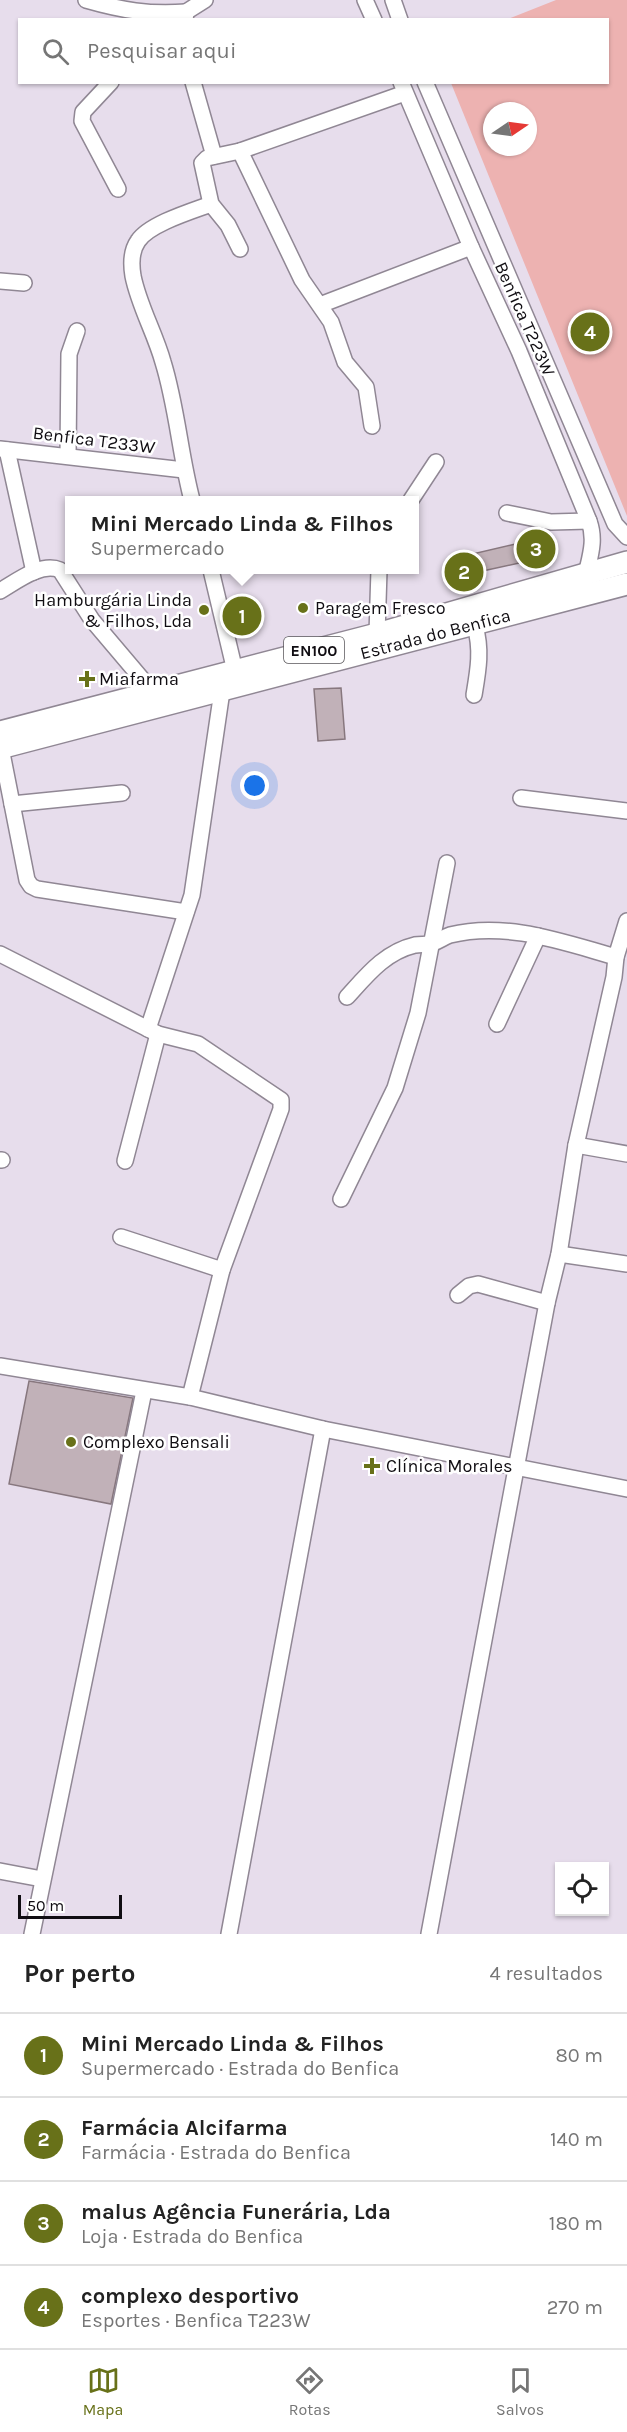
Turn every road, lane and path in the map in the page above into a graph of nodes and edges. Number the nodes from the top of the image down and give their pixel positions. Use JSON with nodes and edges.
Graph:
{"nodes":[{"id":1,"x":86,"y":0,"type":"edge"},
{"id":2,"x":205,"y":0,"type":"edge"},
{"id":3,"x":365,"y":0,"type":"edge"},
{"id":4,"x":393,"y":0,"type":"edge"},
{"id":5,"x":118,"y":14,"type":"edge"},
{"id":6,"x":186,"y":16,"type":"edge"},
{"id":7,"x":373,"y":18,"type":"edge"},
{"id":8,"x":399,"y":18,"type":"edge"},
{"id":9,"x":109,"y":84,"type":"edge"},
{"id":10,"x":194,"y":84,"type":"edge"},
{"id":11,"x":426,"y":84,"type":"edge"},
{"id":12,"x":403,"y":88,"type":"edge"},
{"id":13,"x":240,"y":151,"type":"junction"},
{"id":14,"x":214,"y":156,"type":"junction"},
{"id":15,"x":118,"y":189,"type":"dead end"},
{"id":16,"x":211,"y":204,"type":"junction"},
{"id":17,"x":471,"y":247,"type":"junction"},
{"id":18,"x":240,"y":249,"type":"dead end"},
{"id":19,"x":0,"y":281,"type":"edge"},
{"id":20,"x":24,"y":284,"type":"dead end"},
{"id":21,"x":320,"y":305,"type":"junction"},
{"id":22,"x":77,"y":330,"type":"dead end"},
{"id":23,"x":372,"y":426,"type":"dead end"},
{"id":24,"x":4,"y":450,"type":"edge"},
{"id":25,"x":68,"y":456,"type":"junction"},
{"id":26,"x":436,"y":462,"type":"dead end"},
{"id":27,"x":184,"y":470,"type":"junction"},
{"id":28,"x":191,"y":496,"type":"edge"},
{"id":29,"x":414,"y":496,"type":"edge"},
{"id":30,"x":507,"y":513,"type":"dead end"},
{"id":31,"x":589,"y":521,"type":"junction"},
{"id":32,"x":627,"y":537,"type":"edge"},
{"id":33,"x":627,"y":562,"type":"edge"},
{"id":34,"x":34,"y":572,"type":"junction"},
{"id":35,"x":212,"y":574,"type":"edge"},
{"id":36,"x":379,"y":574,"type":"edge"},
{"id":37,"x":586,"y":575,"type":"junction"},
{"id":38,"x":627,"y":584,"type":"edge"},
{"id":39,"x":0,"y":591,"type":"edge"},
{"id":40,"x":475,"y":626,"type":"junction"},
{"id":41,"x":377,"y":634,"type":"junction"},
{"id":42,"x":235,"y":671,"type":"junction"},
{"id":43,"x":222,"y":691,"type":"junction"},
{"id":44,"x":153,"y":692,"type":"junction"},
{"id":45,"x":474,"y":695,"type":"dead end"},
{"id":46,"x":0,"y":743,"type":"edge"},
{"id":47,"x":122,"y":793,"type":"dead end"},
{"id":48,"x":522,"y":798,"type":"dead end"},
{"id":49,"x":12,"y":804,"type":"junction"},
{"id":50,"x":627,"y":811,"type":"edge"},
{"id":51,"x":447,"y":863,"type":"dead end"},
{"id":52,"x":186,"y":912,"type":"junction"},
{"id":53,"x":627,"y":921,"type":"edge"},
{"id":54,"x":538,"y":936,"type":"junction"},
{"id":55,"x":625,"y":942,"type":"edge"},
{"id":56,"x":433,"y":943,"type":"junction"},
{"id":57,"x":0,"y":954,"type":"edge"},
{"id":58,"x":616,"y":957,"type":"junction"},
{"id":59,"x":620,"y":980,"type":"edge"},
{"id":60,"x":347,"y":997,"type":"dead end"},
{"id":61,"x":496,"y":1024,"type":"dead end"},
{"id":62,"x":153,"y":1031,"type":"junction"},
{"id":63,"x":576,"y":1145,"type":"junction"},
{"id":64,"x":627,"y":1154,"type":"edge"},
{"id":65,"x":125,"y":1161,"type":"dead end"},
{"id":66,"x":341,"y":1198,"type":"dead end"},
{"id":67,"x":121,"y":1238,"type":"dead end"},
{"id":68,"x":559,"y":1254,"type":"junction"},
{"id":69,"x":627,"y":1264,"type":"edge"},
{"id":70,"x":222,"y":1270,"type":"junction"},
{"id":71,"x":458,"y":1295,"type":"dead end"},
{"id":72,"x":547,"y":1303,"type":"junction"},
{"id":73,"x":0,"y":1366,"type":"edge"},
{"id":74,"x":144,"y":1391,"type":"junction"},
{"id":75,"x":190,"y":1398,"type":"junction"},
{"id":76,"x":323,"y":1429,"type":"junction"},
{"id":77,"x":517,"y":1466,"type":"junction"},
{"id":78,"x":627,"y":1489,"type":"edge"},
{"id":79,"x":0,"y":1871,"type":"edge"},
{"id":80,"x":42,"y":1880,"type":"junction"},
{"id":81,"x":32,"y":1934,"type":"edge"},
{"id":82,"x":229,"y":1934,"type":"edge"},
{"id":83,"x":429,"y":1934,"type":"edge"}],
"edges":[{"from":1,"to":5,"type":"street"},
{"from":2,"to":6,"type":"street"},
{"from":3,"to":7,"type":"street"},
{"from":4,"to":8,"type":"street"},
{"from":5,"to":6,"type":"street"},
{"from":9,"to":15,"type":"street"},
{"from":10,"to":14,"type":"street"},
{"from":11,"to":32,"type":"street"},
{"from":12,"to":13,"type":"street"},
{"from":12,"to":17,"type":"street","name":"Benfica T223W"},
{"from":13,"to":14,"type":"street"},
{"from":13,"to":21,"type":"street"},
{"from":14,"to":16,"type":"street"},
{"from":16,"to":18,"type":"street"},
{"from":16,"to":27,"type":"street"},
{"from":17,"to":21,"type":"street"},
{"from":17,"to":31,"type":"street","name":"Benfica T223W"},
{"from":19,"to":20,"type":"street"},
{"from":21,"to":23,"type":"street"},
{"from":22,"to":25,"type":"street"},
{"from":24,"to":25,"type":"street","name":"Benfica T233W"},
{"from":24,"to":34,"type":"street"},
{"from":25,"to":27,"type":"street","name":"Benfica T233W"},
{"from":26,"to":29,"type":"street"},
{"from":27,"to":28,"type":"street"},
{"from":30,"to":31,"type":"street"},
{"from":31,"to":37,"type":"street","name":"Benfica T223W"},
{"from":33,"to":37,"type":"highway","name":"Estrada do Benfica","number":"EN100"},
{"from":34,"to":39,"type":"street"},
{"from":34,"to":44,"type":"street"},
{"from":35,"to":42,"type":"street"},
{"from":36,"to":41,"type":"street"},
{"from":37,"to":41,"type":"highway","name":"Estrada do Benfica","number":"EN100"},
{"from":38,"to":40,"type":"highway","name":"Estrada do Benfica","number":"EN100"},
{"from":40,"to":43,"type":"highway","name":"Estrada do Benfica","number":"EN100"},
{"from":40,"to":45,"type":"street"},
{"from":41,"to":42,"type":"highway","name":"Estrada do Benfica","number":"EN100"},
{"from":42,"to":44,"type":"highway","name":"Estrada do Benfica","number":"EN100"},
{"from":43,"to":46,"type":"highway","name":"Estrada do Benfica","number":"EN100"},
{"from":43,"to":52,"type":"street"},
{"from":44,"to":46,"type":"highway","name":"Estrada do Benfica","number":"EN100"},
{"from":46,"to":49,"type":"street"},
{"from":47,"to":49,"type":"street"},
{"from":48,"to":50,"type":"street"},
{"from":49,"to":52,"type":"street"},
{"from":51,"to":56,"type":"street"},
{"from":52,"to":62,"type":"street"},
{"from":53,"to":55,"type":"street"},
{"from":54,"to":56,"type":"street"},
{"from":54,"to":58,"type":"street"},
{"from":54,"to":61,"type":"street"},
{"from":55,"to":58,"type":"street"},
{"from":56,"to":60,"type":"street"},
{"from":56,"to":66,"type":"street"},
{"from":57,"to":62,"type":"street"},
{"from":58,"to":59,"type":"street"},
{"from":59,"to":63,"type":"street"},
{"from":62,"to":65,"type":"street"},
{"from":62,"to":70,"type":"street"},
{"from":63,"to":64,"type":"street"},
{"from":63,"to":68,"type":"street"},
{"from":67,"to":70,"type":"street"},
{"from":68,"to":69,"type":"street"},
{"from":68,"to":72,"type":"street"},
{"from":70,"to":75,"type":"street"},
{"from":71,"to":72,"type":"street"},
{"from":72,"to":77,"type":"street"},
{"from":73,"to":74,"type":"street"},
{"from":74,"to":75,"type":"street"},
{"from":74,"to":80,"type":"street"},
{"from":75,"to":76,"type":"street"},
{"from":76,"to":77,"type":"street"},
{"from":76,"to":82,"type":"street"},
{"from":77,"to":78,"type":"street"},
{"from":77,"to":83,"type":"street"},
{"from":79,"to":80,"type":"street"},
{"from":80,"to":81,"type":"street"}]}
